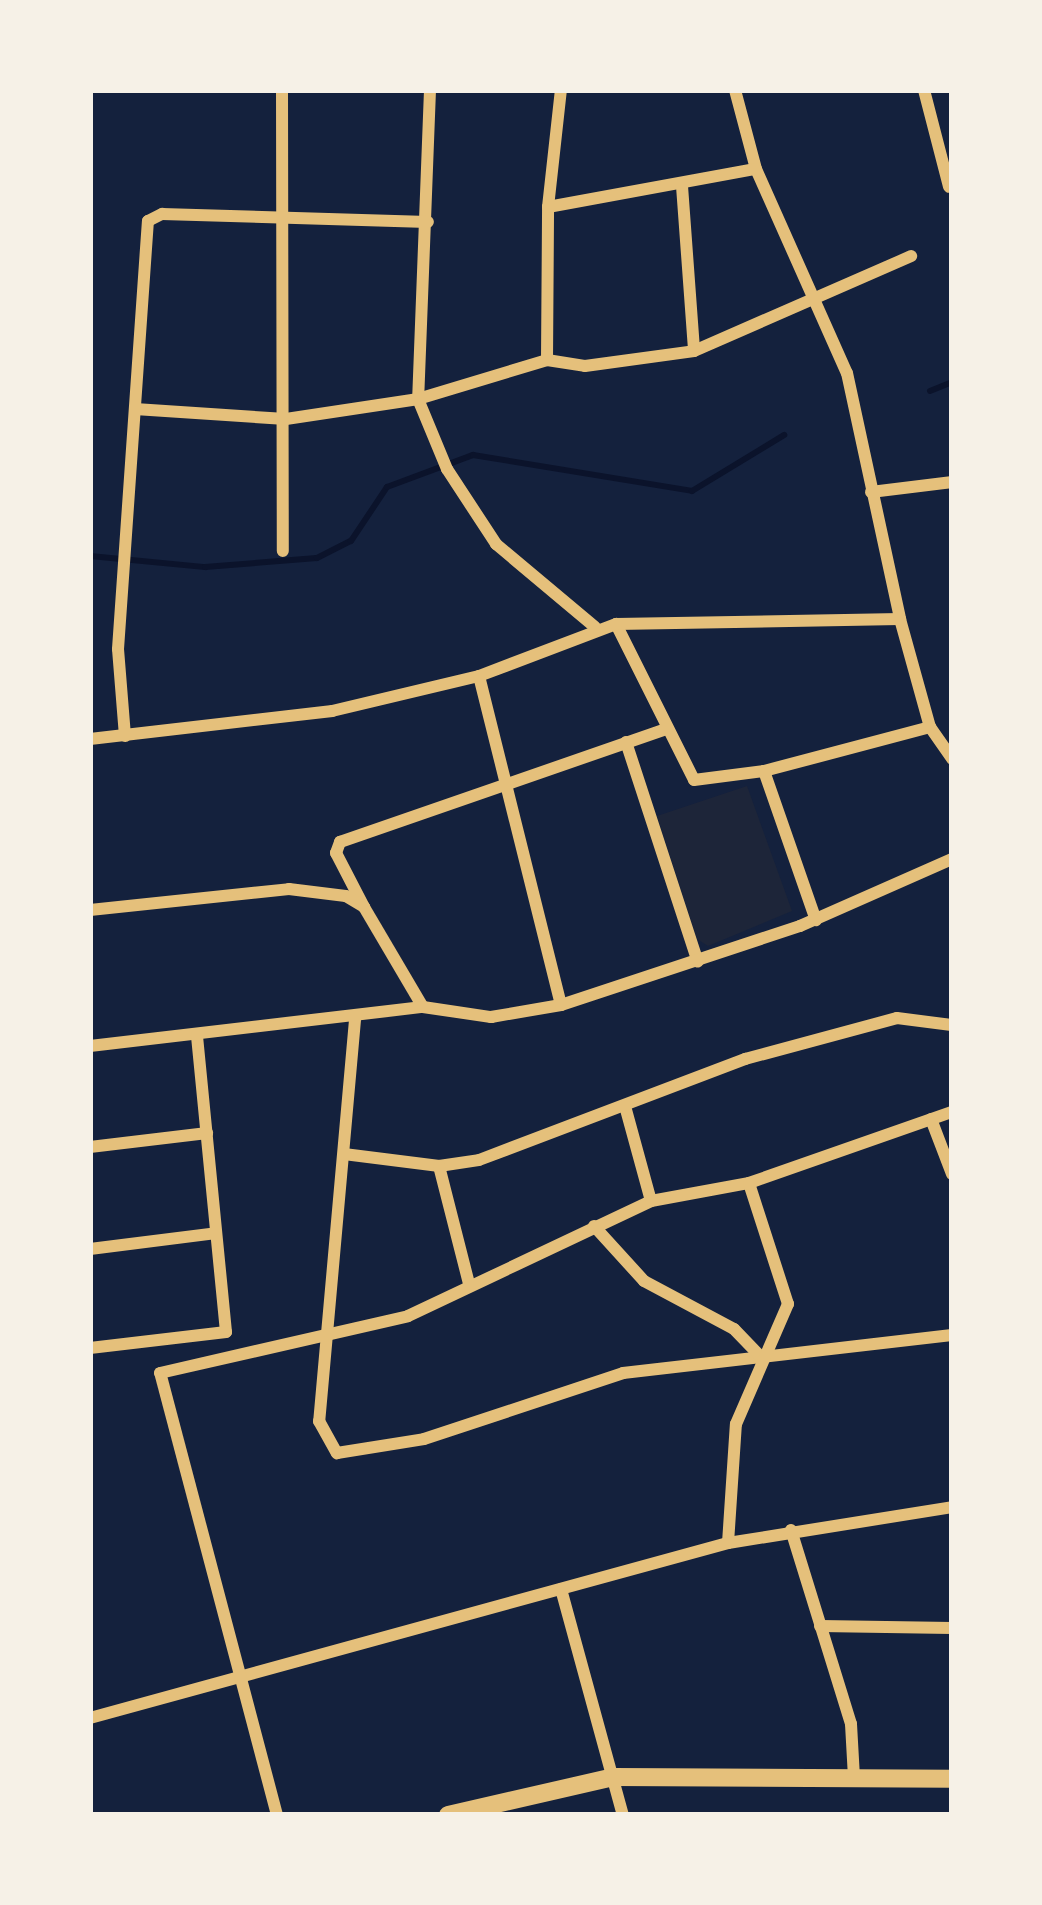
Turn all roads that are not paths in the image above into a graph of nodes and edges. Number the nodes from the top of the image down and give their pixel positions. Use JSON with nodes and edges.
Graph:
{"nodes":[{"id":1,"x":282,"y":90,"type":"edge"},
{"id":2,"x":430,"y":90,"type":"edge"},
{"id":3,"x":561,"y":90,"type":"edge"},
{"id":4,"x":735,"y":90,"type":"edge"},
{"id":5,"x":924,"y":90,"type":"edge"},
{"id":6,"x":756,"y":169,"type":"junction"},
{"id":7,"x":682,"y":186,"type":"junction"},
{"id":8,"x":949,"y":187,"type":"dead end"},
{"id":9,"x":548,"y":207,"type":"junction"},
{"id":10,"x":286,"y":222,"type":"junction"},
{"id":11,"x":428,"y":222,"type":"junction"},
{"id":12,"x":911,"y":256,"type":"dead end"},
{"id":13,"x":819,"y":302,"type":"junction"},
{"id":14,"x":694,"y":351,"type":"junction"},
{"id":15,"x":547,"y":360,"type":"junction"},
{"id":16,"x":418,"y":399,"type":"junction"},
{"id":17,"x":135,"y":410,"type":"junction"},
{"id":18,"x":286,"y":419,"type":"junction"},
{"id":19,"x":952,"y":482,"type":"edge"},
{"id":20,"x":871,"y":492,"type":"junction"},
{"id":21,"x":283,"y":551,"type":"dead end"},
{"id":22,"x":900,"y":619,"type":"junction"},
{"id":23,"x":616,"y":624,"type":"junction"},
{"id":24,"x":595,"y":628,"type":"junction"},
{"id":25,"x":479,"y":676,"type":"junction"},
{"id":26,"x":930,"y":728,"type":"junction"},
{"id":27,"x":667,"y":729,"type":"junction"},
{"id":28,"x":125,"y":736,"type":"junction"},
{"id":29,"x":90,"y":739,"type":"edge"},
{"id":30,"x":626,"y":742,"type":"junction"},
{"id":31,"x":952,"y":759,"type":"edge"},
{"id":32,"x":764,"y":772,"type":"junction"},
{"id":33,"x":508,"y":782,"type":"junction"},
{"id":34,"x":952,"y":860,"type":"edge"},
{"id":35,"x":364,"y":907,"type":"junction"},
{"id":36,"x":90,"y":910,"type":"edge"},
{"id":37,"x":816,"y":920,"type":"junction"},
{"id":38,"x":698,"y":962,"type":"junction"},
{"id":39,"x":561,"y":1005,"type":"junction"},
{"id":40,"x":423,"y":1007,"type":"junction"},
{"id":41,"x":355,"y":1020,"type":"junction"},
{"id":42,"x":952,"y":1025,"type":"edge"},
{"id":43,"x":197,"y":1035,"type":"junction"},
{"id":44,"x":90,"y":1046,"type":"edge"},
{"id":45,"x":625,"y":1106,"type":"junction"},
{"id":46,"x":952,"y":1112,"type":"edge"},
{"id":47,"x":931,"y":1119,"type":"junction"},
{"id":48,"x":207,"y":1132,"type":"junction"},
{"id":49,"x":90,"y":1147,"type":"edge"},
{"id":50,"x":344,"y":1154,"type":"junction"},
{"id":51,"x":439,"y":1166,"type":"junction"},
{"id":52,"x":952,"y":1174,"type":"edge"},
{"id":53,"x":749,"y":1183,"type":"junction"},
{"id":54,"x":650,"y":1201,"type":"junction"},
{"id":55,"x":594,"y":1226,"type":"junction"},
{"id":56,"x":216,"y":1233,"type":"junction"},
{"id":57,"x":90,"y":1249,"type":"edge"},
{"id":58,"x":470,"y":1284,"type":"junction"},
{"id":59,"x":331,"y":1328,"type":"junction"},
{"id":60,"x":952,"y":1335,"type":"edge"},
{"id":61,"x":90,"y":1348,"type":"edge"},
{"id":62,"x":762,"y":1358,"type":"junction"},
{"id":63,"x":952,"y":1507,"type":"edge"},
{"id":64,"x":791,"y":1530,"type":"junction"},
{"id":65,"x":728,"y":1543,"type":"junction"},
{"id":66,"x":561,"y":1589,"type":"junction"},
{"id":67,"x":820,"y":1626,"type":"junction"},
{"id":68,"x":952,"y":1628,"type":"edge"},
{"id":69,"x":240,"y":1675,"type":"junction"},
{"id":70,"x":90,"y":1718,"type":"edge"},
{"id":71,"x":614,"y":1777,"type":"junction"},
{"id":72,"x":854,"y":1778,"type":"junction"},
{"id":73,"x":952,"y":1779,"type":"edge"},
{"id":74,"x":277,"y":1815,"type":"edge"},
{"id":75,"x":448,"y":1815,"type":"edge"},
{"id":76,"x":623,"y":1815,"type":"edge"}],
"edges":[{"from":1,"to":10,"type":"street"},
{"from":2,"to":11,"type":"street"},
{"from":3,"to":9,"type":"street"},
{"from":4,"to":6,"type":"street"},
{"from":5,"to":8,"type":"street"},
{"from":6,"to":7,"type":"street"},
{"from":6,"to":13,"type":"street"},
{"from":7,"to":9,"type":"street"},
{"from":7,"to":14,"type":"street"},
{"from":9,"to":15,"type":"street"},
{"from":10,"to":11,"type":"street"},
{"from":10,"to":17,"type":"street"},
{"from":10,"to":18,"type":"street"},
{"from":11,"to":16,"type":"street"},
{"from":12,"to":13,"type":"street"},
{"from":13,"to":14,"type":"street"},
{"from":13,"to":20,"type":"street"},
{"from":14,"to":15,"type":"street"},
{"from":15,"to":16,"type":"street"},
{"from":16,"to":18,"type":"street"},
{"from":16,"to":24,"type":"street"},
{"from":17,"to":18,"type":"street"},
{"from":17,"to":28,"type":"street"},
{"from":18,"to":21,"type":"street"},
{"from":19,"to":20,"type":"street"},
{"from":20,"to":22,"type":"street"},
{"from":22,"to":23,"type":"street"},
{"from":22,"to":26,"type":"street"},
{"from":23,"to":24,"type":"street"},
{"from":23,"to":27,"type":"street"},
{"from":24,"to":25,"type":"street"},
{"from":25,"to":28,"type":"street"},
{"from":25,"to":33,"type":"street"},
{"from":26,"to":31,"type":"street"},
{"from":26,"to":32,"type":"street"},
{"from":27,"to":30,"type":"street"},
{"from":27,"to":32,"type":"street"},
{"from":28,"to":29,"type":"street"},
{"from":30,"to":33,"type":"street"},
{"from":30,"to":38,"type":"street"},
{"from":32,"to":37,"type":"street"},
{"from":33,"to":35,"type":"street"},
{"from":33,"to":39,"type":"street"},
{"from":34,"to":37,"type":"street"},
{"from":35,"to":36,"type":"street"},
{"from":35,"to":40,"type":"street"},
{"from":37,"to":38,"type":"street"},
{"from":38,"to":39,"type":"street"},
{"from":39,"to":40,"type":"street"},
{"from":40,"to":41,"type":"street"},
{"from":41,"to":43,"type":"street"},
{"from":41,"to":50,"type":"street"},
{"from":42,"to":45,"type":"street"},
{"from":43,"to":44,"type":"street"},
{"from":43,"to":48,"type":"street"},
{"from":45,"to":51,"type":"street"},
{"from":45,"to":54,"type":"street"},
{"from":46,"to":47,"type":"street"},
{"from":47,"to":52,"type":"street"},
{"from":47,"to":53,"type":"street"},
{"from":48,"to":49,"type":"street"},
{"from":48,"to":56,"type":"street"},
{"from":50,"to":51,"type":"street"},
{"from":50,"to":59,"type":"street"},
{"from":51,"to":58,"type":"street"},
{"from":53,"to":54,"type":"street"},
{"from":53,"to":62,"type":"street"},
{"from":54,"to":55,"type":"street"},
{"from":55,"to":58,"type":"street"},
{"from":55,"to":62,"type":"street"},
{"from":56,"to":57,"type":"street"},
{"from":56,"to":61,"type":"street"},
{"from":58,"to":59,"type":"street"},
{"from":59,"to":62,"type":"street"},
{"from":59,"to":69,"type":"street"},
{"from":60,"to":62,"type":"street"},
{"from":62,"to":65,"type":"street"},
{"from":63,"to":64,"type":"street"},
{"from":64,"to":65,"type":"street"},
{"from":64,"to":67,"type":"street"},
{"from":65,"to":66,"type":"street"},
{"from":66,"to":69,"type":"street"},
{"from":66,"to":71,"type":"street"},
{"from":67,"to":68,"type":"street"},
{"from":67,"to":72,"type":"street"},
{"from":69,"to":70,"type":"street"},
{"from":69,"to":74,"type":"street"},
{"from":71,"to":72,"type":"main road"},
{"from":71,"to":75,"type":"main road"},
{"from":71,"to":76,"type":"street"},
{"from":72,"to":73,"type":"main road"}]}
